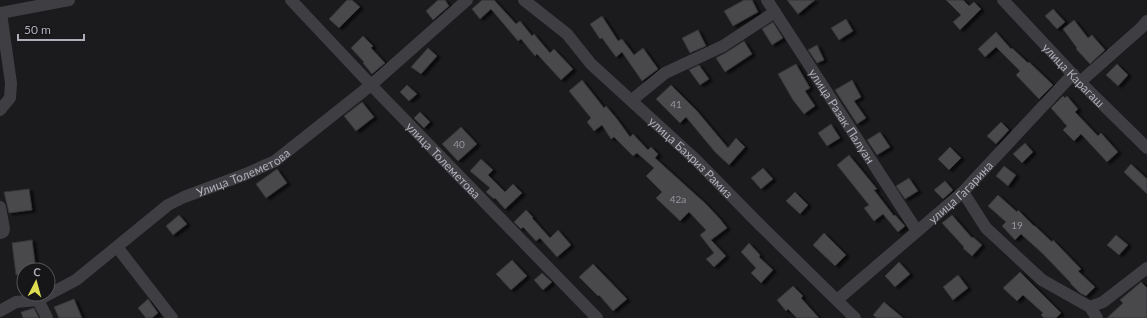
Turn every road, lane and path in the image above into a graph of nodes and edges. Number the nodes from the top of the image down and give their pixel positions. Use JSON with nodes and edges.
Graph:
{"nodes":[{"id":1,"x":69,"y":0,"type":"edge"},
{"id":2,"x":291,"y":0,"type":"edge"},
{"id":3,"x":467,"y":0,"type":"edge"},
{"id":4,"x":524,"y":0,"type":"edge"},
{"id":5,"x":767,"y":0,"type":"edge"},
{"id":6,"x":1003,"y":0,"type":"edge"},
{"id":7,"x":775,"y":12,"type":"junction"},
{"id":8,"x":1,"y":13,"type":"edge"},
{"id":9,"x":1147,"y":20,"type":"edge"},
{"id":10,"x":1077,"y":78,"type":"junction"},
{"id":11,"x":371,"y":85,"type":"junction"},
{"id":12,"x":632,"y":100,"type":"junction"},
{"id":13,"x":0,"y":110,"type":"edge"},
{"id":14,"x":1147,"y":148,"type":"edge"},
{"id":15,"x":963,"y":192,"type":"junction"},
{"id":16,"x":0,"y":207,"type":"edge"},
{"id":17,"x":917,"y":231,"type":"junction"},
{"id":18,"x":0,"y":233,"type":"edge"},
{"id":19,"x":117,"y":247,"type":"junction"},
{"id":20,"x":1147,"y":268,"type":"edge"},
{"id":21,"x":56,"y":291,"type":"edge"},
{"id":22,"x":837,"y":300,"type":"junction"},
{"id":23,"x":16,"y":302,"type":"edge"},
{"id":24,"x":39,"y":302,"type":"edge"},
{"id":25,"x":1090,"y":307,"type":"junction"},
{"id":26,"x":0,"y":310,"type":"edge"},
{"id":27,"x":47,"y":318,"type":"edge"},
{"id":28,"x":172,"y":318,"type":"edge"},
{"id":29,"x":597,"y":318,"type":"edge"},
{"id":30,"x":856,"y":318,"type":"edge"},
{"id":31,"x":1097,"y":318,"type":"edge"}],
"edges":[{"from":1,"to":8,"type":"street"},
{"from":2,"to":11,"type":"street","name":"улица Толеметова"},
{"from":3,"to":11,"type":"street","name":"Улица Толеметова"},
{"from":4,"to":12,"type":"street","name":"улица Бахриз Рамиз"},
{"from":5,"to":7,"type":"street","name":"улица Разак Палуан"},
{"from":6,"to":10,"type":"street","name":"улица Карагаш"},
{"from":7,"to":12,"type":"street"},
{"from":7,"to":17,"type":"street","name":"улица Разак Палуан"},
{"from":8,"to":13,"type":"street"},
{"from":9,"to":10,"type":"street","name":"улица Гагарина"},
{"from":10,"to":14,"type":"street","name":"улица Карагаш"},
{"from":10,"to":15,"type":"street","name":"улица Гагарина"},
{"from":11,"to":19,"type":"street","name":"Улица Толеметова"},
{"from":11,"to":29,"type":"street","name":"улица Толеметова"},
{"from":12,"to":22,"type":"street","name":"улица Бахриз Рамиз"},
{"from":15,"to":17,"type":"street","name":"улица Гагарина"},
{"from":15,"to":25,"type":"street"},
{"from":16,"to":18,"type":"street"},
{"from":17,"to":22,"type":"street","name":"улица Гагарина"},
{"from":19,"to":21,"type":"street","name":"Улица Толеметова"},
{"from":19,"to":28,"type":"street"},
{"from":20,"to":25,"type":"street"},
{"from":22,"to":30,"type":"street","name":"улица Бахриз Рамиз"},
{"from":23,"to":26,"type":"street","name":"Улица Толеметова"},
{"from":24,"to":27,"type":"street"},
{"from":25,"to":31,"type":"street"}]}
